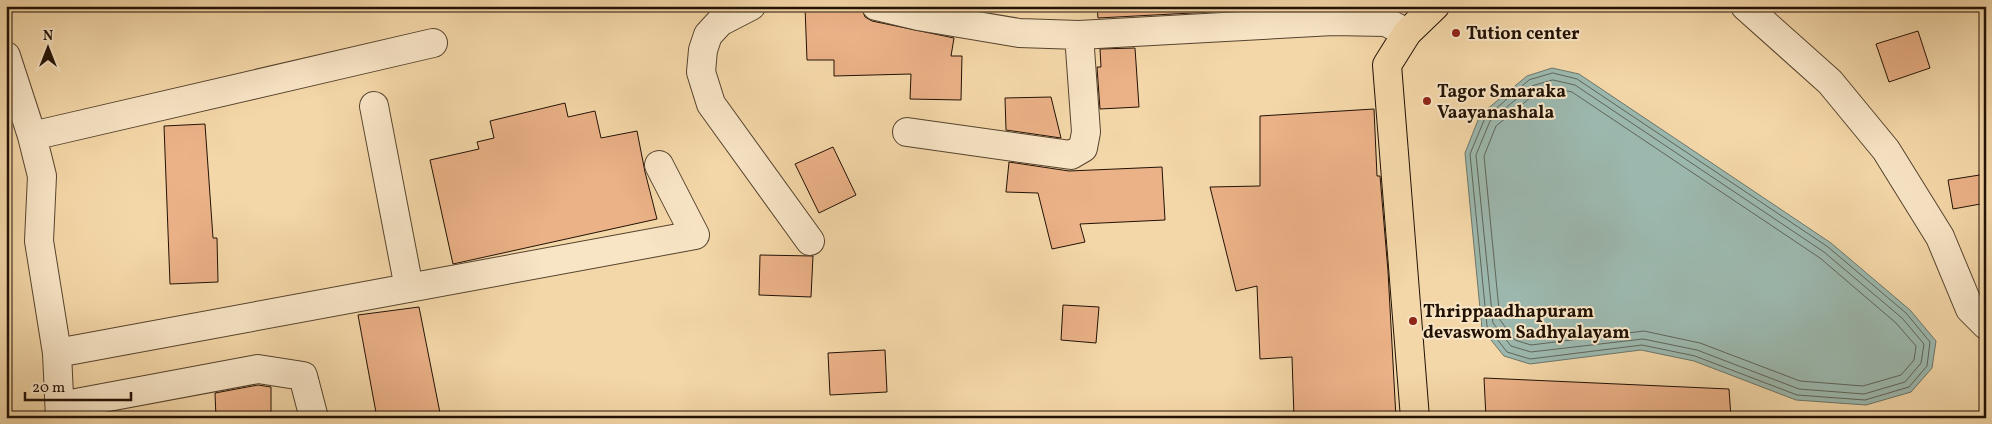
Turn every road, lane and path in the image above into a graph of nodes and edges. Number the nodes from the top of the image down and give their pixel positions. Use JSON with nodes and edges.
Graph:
{"nodes":[{"id":1,"x":751,"y":6,"type":"edge"},
{"id":2,"x":876,"y":6,"type":"edge"},
{"id":3,"x":1435,"y":6,"type":"edge"},
{"id":4,"x":1745,"y":6,"type":"edge"},
{"id":5,"x":1392,"y":20,"type":"edge"},
{"id":6,"x":1079,"y":35,"type":"junction"},
{"id":7,"x":433,"y":43,"type":"dead end"},
{"id":8,"x":6,"y":56,"type":"edge"},
{"id":9,"x":374,"y":106,"type":"dead end"},
{"id":10,"x":906,"y":132,"type":"dead end"},
{"id":11,"x":32,"y":136,"type":"junction"},
{"id":12,"x":659,"y":165,"type":"dead end"},
{"id":13,"x":810,"y":241,"type":"dead end"},
{"id":14,"x":409,"y":288,"type":"junction"},
{"id":15,"x":1986,"y":325,"type":"edge"},
{"id":16,"x":56,"y":353,"type":"junction"},
{"id":17,"x":60,"y":412,"type":"edge"},
{"id":18,"x":314,"y":418,"type":"edge"},
{"id":19,"x":1415,"y":418,"type":"edge"}],
"edges":[{"from":1,"to":13,"type":"street"},
{"from":2,"to":6,"type":"street"},
{"from":3,"to":5,"type":"main road"},
{"from":4,"to":15,"type":"street"},
{"from":5,"to":6,"type":"street"},
{"from":5,"to":19,"type":"main road"},
{"from":6,"to":10,"type":"street"},
{"from":7,"to":11,"type":"street"},
{"from":8,"to":11,"type":"street"},
{"from":9,"to":14,"type":"street"},
{"from":11,"to":16,"type":"street"},
{"from":12,"to":14,"type":"street"},
{"from":14,"to":16,"type":"street"},
{"from":16,"to":17,"type":"street"},
{"from":17,"to":18,"type":"street"}]}
